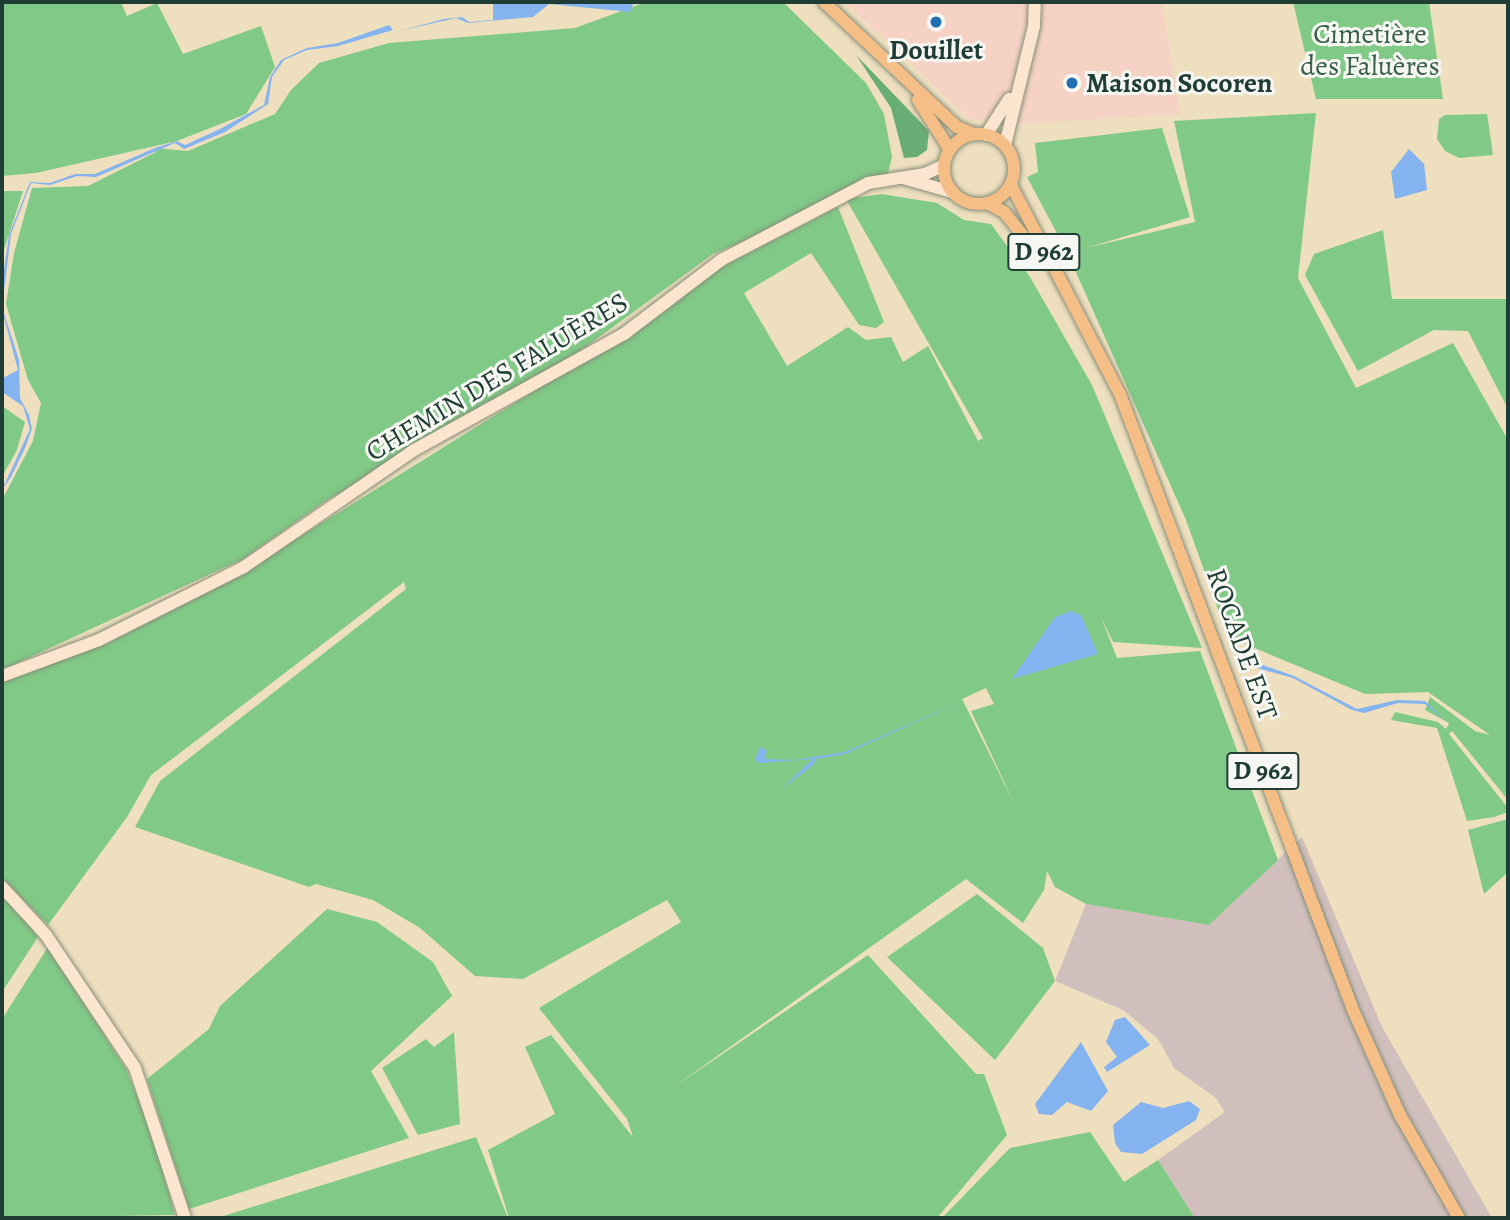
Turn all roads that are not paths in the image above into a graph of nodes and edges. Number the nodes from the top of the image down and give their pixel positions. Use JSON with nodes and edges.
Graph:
{"nodes":[{"id":1,"x":824,"y":2,"type":"edge"},
{"id":2,"x":1035,"y":2,"type":"edge"},
{"id":3,"x":896,"y":73,"type":"junction"},
{"id":4,"x":1016,"y":86,"type":"junction"},
{"id":5,"x":980,"y":134,"type":"junction"},
{"id":6,"x":1005,"y":145,"type":"junction"},
{"id":7,"x":950,"y":150,"type":"junction"},
{"id":8,"x":944,"y":164,"type":"junction"},
{"id":9,"x":903,"y":178,"type":"junction"},
{"id":10,"x":1011,"y":185,"type":"junction"},
{"id":11,"x":953,"y":192,"type":"junction"},
{"id":12,"x":987,"y":203,"type":"junction"},
{"id":13,"x":1082,"y":316,"type":"junction"},
{"id":14,"x":2,"y":676,"type":"edge"},
{"id":15,"x":2,"y":887,"type":"edge"},
{"id":16,"x":185,"y":1218,"type":"edge"},
{"id":17,"x":1459,"y":1218,"type":"edge"}],
"edges":[{"from":1,"to":3,"type":"main road"},
{"from":2,"to":4,"type":"street"},
{"from":3,"to":5,"type":"main road"},
{"from":3,"to":7,"type":"main road"},
{"from":4,"to":5,"type":"street"},
{"from":4,"to":6,"type":"street"},
{"from":5,"to":6,"type":"main road"},
{"from":5,"to":7,"type":"main road"},
{"from":6,"to":10,"type":"main road"},
{"from":7,"to":8,"type":"main road"},
{"from":8,"to":9,"type":"street","name":"CHEMIN DES FALUÈRES"},
{"from":8,"to":11,"type":"main road"},
{"from":9,"to":11,"type":"street","name":"CHEMIN DES FALUÈRES"},
{"from":9,"to":14,"type":"street","name":"CHEMIN DES FALUÈRES"},
{"from":10,"to":12,"type":"main road"},
{"from":10,"to":13,"type":"main road","name":"ROCADE EST","number":"D 962"},
{"from":11,"to":12,"type":"main road"},
{"from":12,"to":13,"type":"main road","name":"ROCADE EST","number":"D 962"},
{"from":13,"to":17,"type":"main road","name":"ROCADE EST","number":"D 962"},
{"from":15,"to":16,"type":"street"}]}
